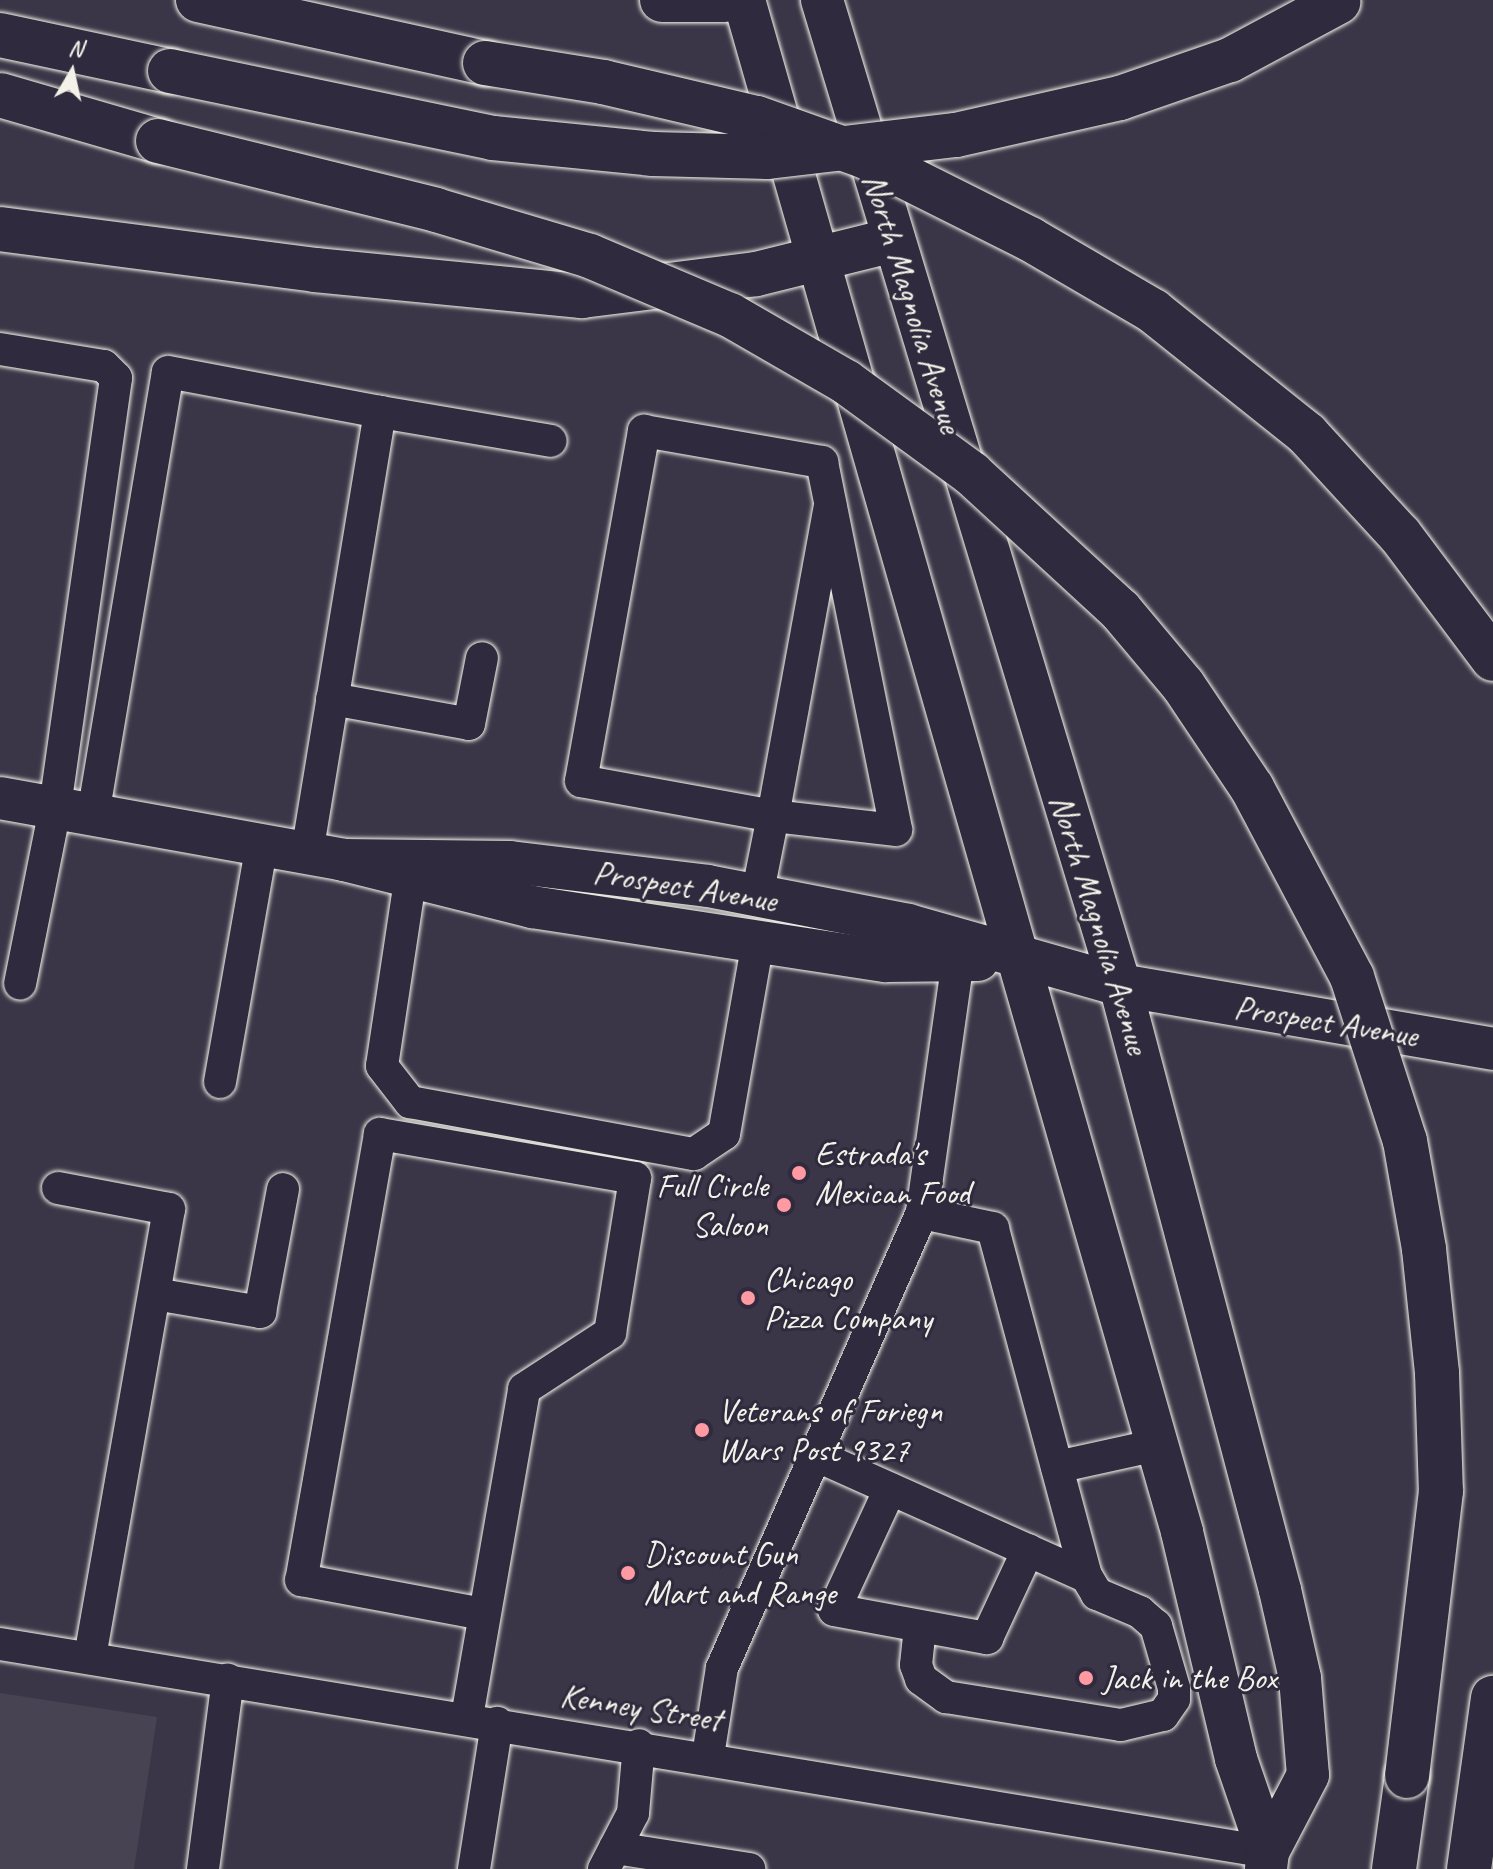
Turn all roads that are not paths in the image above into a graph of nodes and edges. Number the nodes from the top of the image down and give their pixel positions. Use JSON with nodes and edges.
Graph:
{"nodes":[{"id":1,"x":198,"y":0,"type":"edge"},
{"id":2,"x":662,"y":0,"type":"edge"},
{"id":3,"x":725,"y":0,"type":"edge"},
{"id":4,"x":744,"y":0,"type":"edge"},
{"id":5,"x":822,"y":0,"type":"edge"},
{"id":6,"x":1341,"y":0,"type":"edge"},
{"id":7,"x":0,"y":35,"type":"edge"},
{"id":8,"x":0,"y":95,"type":"edge"},
{"id":9,"x":0,"y":229,"type":"edge"},
{"id":10,"x":893,"y":240,"type":"junction"},
{"id":11,"x":815,"y":259,"type":"junction"},
{"id":12,"x":0,"y":349,"type":"edge"},
{"id":13,"x":380,"y":412,"type":"junction"},
{"id":14,"x":551,"y":441,"type":"dead end"},
{"id":15,"x":830,"y":504,"type":"junction"},
{"id":16,"x":482,"y":658,"type":"dead end"},
{"id":17,"x":1493,"y":659,"type":"edge"},
{"id":18,"x":332,"y":699,"type":"junction"},
{"id":19,"x":0,"y":798,"type":"edge"},
{"id":20,"x":74,"y":812,"type":"junction"},
{"id":21,"x":773,"y":816,"type":"junction"},
{"id":22,"x":262,"y":845,"type":"junction"},
{"id":23,"x":326,"y":856,"type":"junction"},
{"id":24,"x":411,"y":868,"type":"junction"},
{"id":25,"x":757,"y":896,"type":"junction"},
{"id":26,"x":758,"y":942,"type":"junction"},
{"id":27,"x":1019,"y":959,"type":"junction"},
{"id":28,"x":958,"y":960,"type":"junction"},
{"id":29,"x":20,"y":984,"type":"dead end"},
{"id":30,"x":1120,"y":985,"type":"junction"},
{"id":31,"x":1492,"y":1049,"type":"edge"},
{"id":32,"x":220,"y":1082,"type":"dead end"},
{"id":33,"x":58,"y":1188,"type":"dead end"},
{"id":34,"x":283,"y":1189,"type":"dead end"},
{"id":35,"x":922,"y":1213,"type":"junction"},
{"id":36,"x":155,"y":1294,"type":"junction"},
{"id":37,"x":1157,"y":1445,"type":"junction"},
{"id":38,"x":815,"y":1455,"type":"junction"},
{"id":39,"x":1057,"y":1467,"type":"junction"},
{"id":40,"x":890,"y":1489,"type":"junction"},
{"id":41,"x":1028,"y":1550,"type":"junction"},
{"id":42,"x":1086,"y":1576,"type":"junction"},
{"id":43,"x":482,"y":1614,"type":"junction"},
{"id":44,"x":920,"y":1627,"type":"junction"},
{"id":45,"x":0,"y":1644,"type":"edge"},
{"id":46,"x":90,"y":1658,"type":"junction"},
{"id":47,"x":228,"y":1680,"type":"junction"},
{"id":48,"x":1493,"y":1698,"type":"edge"},
{"id":49,"x":482,"y":1720,"type":"junction"},
{"id":50,"x":639,"y":1745,"type":"junction"},
{"id":51,"x":708,"y":1756,"type":"junction"},
{"id":52,"x":609,"y":1858,"type":"edge"},
{"id":53,"x":1267,"y":1860,"type":"edge"},
{"id":54,"x":203,"y":1869,"type":"edge"},
{"id":55,"x":474,"y":1869,"type":"edge"},
{"id":56,"x":749,"y":1869,"type":"edge"},
{"id":57,"x":1394,"y":1869,"type":"edge"},
{"id":58,"x":1469,"y":1869,"type":"edge"}],
"edges":[{"from":1,"to":17,"type":"highway","bridge":true},
{"from":2,"to":3,"type":"highway"},
{"from":4,"to":11,"type":"main road"},
{"from":5,"to":10,"type":"main road","name":"North Magnolia Avenue"},
{"from":6,"to":7,"type":"highway","bridge":true},
{"from":8,"to":57,"type":"highway","bridge":true},
{"from":9,"to":11,"type":"highway"},
{"from":10,"to":11,"type":"highway"},
{"from":10,"to":30,"type":"main road","name":"North Magnolia Avenue"},
{"from":11,"to":27,"type":"main road"},
{"from":12,"to":20,"type":"street"},
{"from":13,"to":14,"type":"street"},
{"from":13,"to":18,"type":"street"},
{"from":13,"to":20,"type":"street"},
{"from":15,"to":21,"type":"street"},
{"from":15,"to":21,"type":"street"},
{"from":15,"to":21,"type":"street"},
{"from":16,"to":18,"type":"street"},
{"from":18,"to":23,"type":"street"},
{"from":19,"to":20,"type":"main road","name":"Prospect Avenue"},
{"from":20,"to":22,"type":"main road","name":"Prospect Avenue"},
{"from":20,"to":29,"type":"street"},
{"from":21,"to":25,"type":"street"},
{"from":22,"to":23,"type":"main road","name":"Prospect Avenue"},
{"from":22,"to":32,"type":"street"},
{"from":23,"to":24,"type":"main road","name":"Prospect Avenue"},
{"from":24,"to":25,"type":"main road","name":"Prospect Avenue"},
{"from":24,"to":26,"type":"main road","name":"Prospect Avenue"},
{"from":24,"to":26,"type":"street"},
{"from":25,"to":27,"type":"main road","name":"Prospect Avenue"},
{"from":26,"to":28,"type":"main road","name":"Prospect Avenue"},
{"from":27,"to":28,"type":"main road","name":"Prospect Avenue"},
{"from":27,"to":30,"type":"main road","name":"Prospect Avenue"},
{"from":27,"to":37,"type":"main road"},
{"from":28,"to":35,"type":"street"},
{"from":30,"to":31,"type":"main road","name":"Prospect Avenue"},
{"from":30,"to":53,"type":"main road","name":"North Magnolia Avenue"},
{"from":33,"to":36,"type":"street"},
{"from":34,"to":36,"type":"street"},
{"from":35,"to":38,"type":"street"},
{"from":35,"to":39,"type":"street"},
{"from":36,"to":46,"type":"street"},
{"from":37,"to":39,"type":"street"},
{"from":37,"to":53,"type":"main road"},
{"from":38,"to":40,"type":"street"},
{"from":38,"to":51,"type":"street"},
{"from":39,"to":42,"type":"street"},
{"from":40,"to":41,"type":"street"},
{"from":40,"to":44,"type":"street"},
{"from":41,"to":42,"type":"street"},
{"from":41,"to":44,"type":"street"},
{"from":42,"to":44,"type":"street"},
{"from":43,"to":43,"type":"street"},
{"from":43,"to":49,"type":"street"},
{"from":45,"to":46,"type":"street","name":"Kenney Street"},
{"from":46,"to":47,"type":"street","name":"Kenney Street"},
{"from":47,"to":49,"type":"street","name":"Kenney Street"},
{"from":47,"to":54,"type":"street"},
{"from":48,"to":58,"type":"highway"},
{"from":49,"to":50,"type":"street","name":"Kenney Street"},
{"from":49,"to":55,"type":"street"},
{"from":50,"to":51,"type":"street","name":"Kenney Street"},
{"from":50,"to":52,"type":"street"},
{"from":51,"to":53,"type":"street","name":"Kenney Street"},
{"from":52,"to":56,"type":"street"}]}
